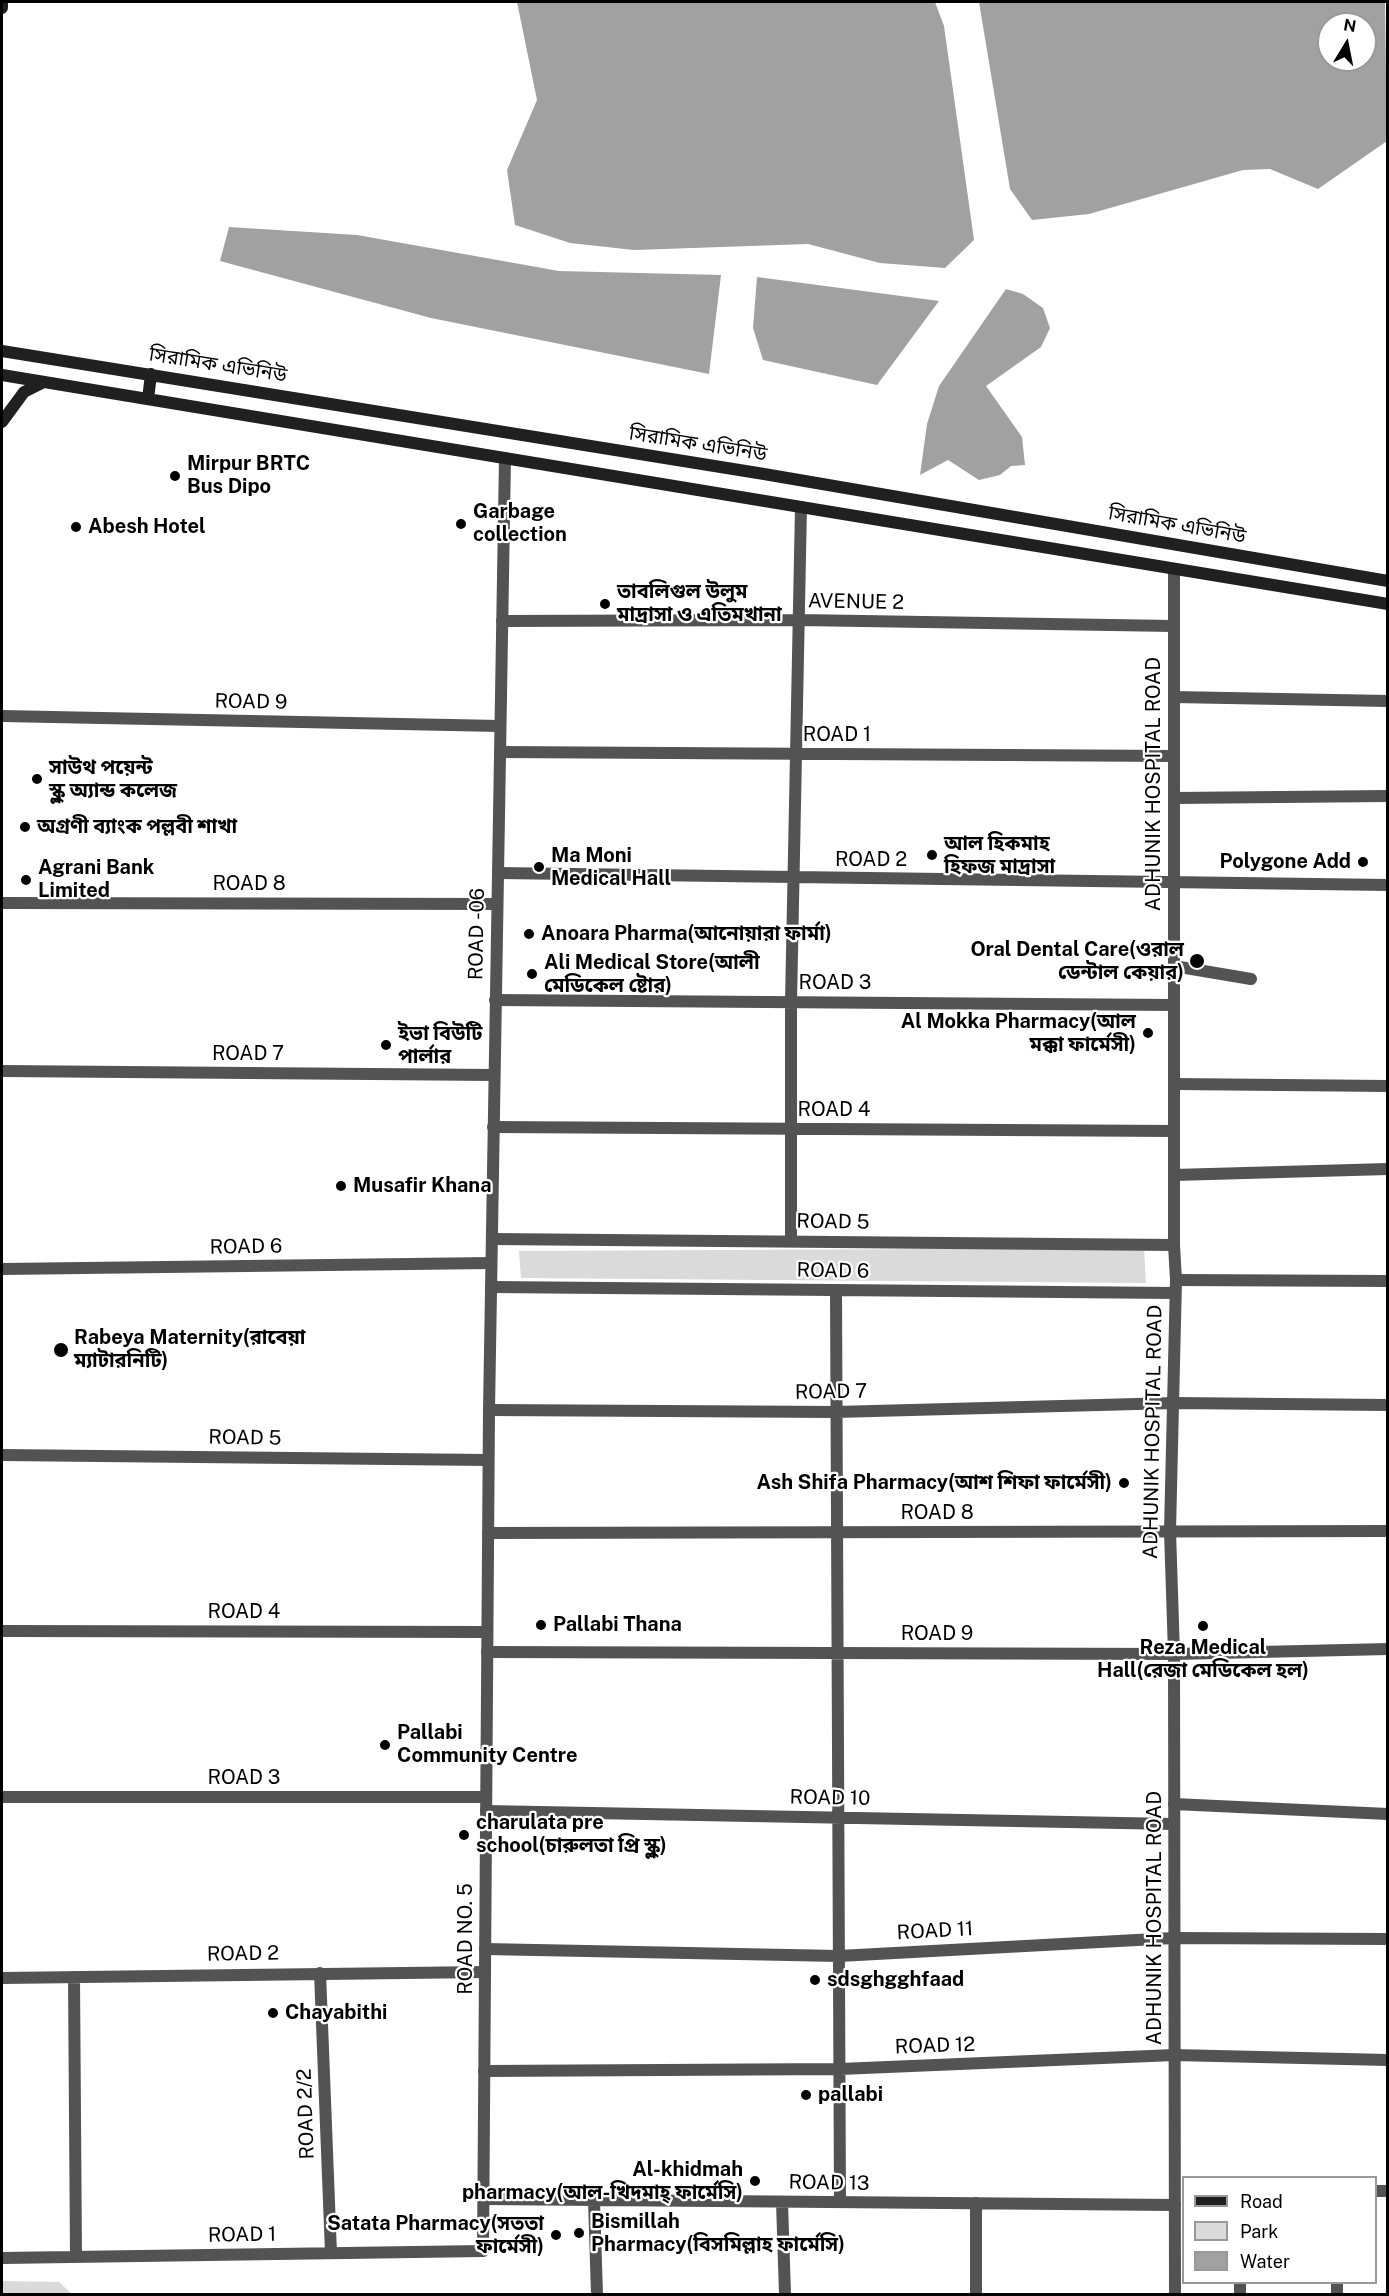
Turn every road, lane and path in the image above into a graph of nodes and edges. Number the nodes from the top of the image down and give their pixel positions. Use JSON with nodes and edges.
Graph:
{"nodes":[{"id":1,"x":2,"y":2,"type":"edge"},
{"id":2,"x":2,"y":8,"type":"edge"},
{"id":3,"x":2,"y":351,"type":"edge"},
{"id":4,"x":151,"y":374,"type":"junction"},
{"id":5,"x":2,"y":375,"type":"edge"},
{"id":6,"x":44,"y":382,"type":"junction"},
{"id":7,"x":148,"y":399,"type":"junction"},
{"id":8,"x":2,"y":422,"type":"edge"},
{"id":9,"x":505,"y":458,"type":"junction"},
{"id":10,"x":801,"y":507,"type":"junction"},
{"id":11,"x":1174,"y":569,"type":"junction"},
{"id":12,"x":1388,"y":580,"type":"edge"},
{"id":13,"x":1388,"y":604,"type":"edge"},
{"id":14,"x":800,"y":620,"type":"junction"},
{"id":15,"x":502,"y":621,"type":"junction"},
{"id":16,"x":1173,"y":626,"type":"junction"},
{"id":17,"x":1174,"y":697,"type":"junction"},
{"id":18,"x":1388,"y":701,"type":"edge"},
{"id":19,"x":2,"y":716,"type":"edge"},
{"id":20,"x":500,"y":726,"type":"junction"},
{"id":21,"x":500,"y":752,"type":"junction"},
{"id":22,"x":796,"y":754,"type":"junction"},
{"id":23,"x":1174,"y":756,"type":"junction"},
{"id":24,"x":1388,"y":796,"type":"edge"},
{"id":25,"x":1174,"y":798,"type":"junction"},
{"id":26,"x":498,"y":873,"type":"junction"},
{"id":27,"x":793,"y":879,"type":"junction"},
{"id":28,"x":1174,"y":881,"type":"junction"},
{"id":29,"x":1388,"y":885,"type":"edge"},
{"id":30,"x":2,"y":903,"type":"edge"},
{"id":31,"x":497,"y":904,"type":"junction"},
{"id":32,"x":1174,"y":966,"type":"junction"},
{"id":33,"x":1251,"y":979,"type":"dead end"},
{"id":34,"x":495,"y":1000,"type":"junction"},
{"id":35,"x":790,"y":1002,"type":"junction"},
{"id":36,"x":1174,"y":1005,"type":"junction"},
{"id":37,"x":2,"y":1071,"type":"edge"},
{"id":38,"x":494,"y":1075,"type":"junction"},
{"id":39,"x":1174,"y":1084,"type":"junction"},
{"id":40,"x":1388,"y":1086,"type":"edge"},
{"id":41,"x":493,"y":1127,"type":"junction"},
{"id":42,"x":790,"y":1129,"type":"junction"},
{"id":43,"x":1174,"y":1131,"type":"junction"},
{"id":44,"x":1388,"y":1169,"type":"edge"},
{"id":45,"x":1174,"y":1175,"type":"junction"},
{"id":46,"x":492,"y":1239,"type":"junction"},
{"id":47,"x":791,"y":1241,"type":"junction"},
{"id":48,"x":1174,"y":1245,"type":"junction"},
{"id":49,"x":491,"y":1263,"type":"junction"},
{"id":50,"x":2,"y":1269,"type":"edge"},
{"id":51,"x":1176,"y":1280,"type":"junction"},
{"id":52,"x":1388,"y":1281,"type":"edge"},
{"id":53,"x":490,"y":1287,"type":"junction"},
{"id":54,"x":836,"y":1291,"type":"junction"},
{"id":55,"x":1174,"y":1293,"type":"junction"},
{"id":56,"x":1174,"y":1403,"type":"junction"},
{"id":57,"x":1388,"y":1405,"type":"edge"},
{"id":58,"x":489,"y":1410,"type":"junction"},
{"id":59,"x":836,"y":1412,"type":"junction"},
{"id":60,"x":2,"y":1455,"type":"edge"},
{"id":61,"x":488,"y":1460,"type":"junction"},
{"id":62,"x":1170,"y":1531,"type":"junction"},
{"id":63,"x":1388,"y":1531,"type":"edge"},
{"id":64,"x":488,"y":1533,"type":"junction"},
{"id":65,"x":837,"y":1533,"type":"junction"},
{"id":66,"x":2,"y":1631,"type":"edge"},
{"id":67,"x":487,"y":1632,"type":"junction"},
{"id":68,"x":1388,"y":1649,"type":"edge"},
{"id":69,"x":487,"y":1652,"type":"junction"},
{"id":70,"x":838,"y":1653,"type":"junction"},
{"id":71,"x":1174,"y":1654,"type":"junction"},
{"id":72,"x":2,"y":1797,"type":"edge"},
{"id":73,"x":486,"y":1797,"type":"junction"},
{"id":74,"x":1174,"y":1804,"type":"junction"},
{"id":75,"x":486,"y":1811,"type":"junction"},
{"id":76,"x":1388,"y":1814,"type":"edge"},
{"id":77,"x":838,"y":1818,"type":"junction"},
{"id":78,"x":1174,"y":1824,"type":"junction"},
{"id":79,"x":1174,"y":1938,"type":"junction"},
{"id":80,"x":1388,"y":1939,"type":"edge"},
{"id":81,"x":485,"y":1949,"type":"junction"},
{"id":82,"x":839,"y":1956,"type":"junction"},
{"id":83,"x":320,"y":1972,"type":"junction"},
{"id":84,"x":485,"y":1972,"type":"junction"},
{"id":85,"x":74,"y":1977,"type":"junction"},
{"id":86,"x":2,"y":1978,"type":"edge"},
{"id":87,"x":1174,"y":2055,"type":"junction"},
{"id":88,"x":1388,"y":2060,"type":"edge"},
{"id":89,"x":840,"y":2069,"type":"junction"},
{"id":90,"x":484,"y":2071,"type":"junction"},
{"id":91,"x":1179,"y":2191,"type":"edge"},
{"id":92,"x":484,"y":2199,"type":"junction"},
{"id":93,"x":594,"y":2200,"type":"junction"},
{"id":94,"x":782,"y":2202,"type":"junction"},
{"id":95,"x":840,"y":2202,"type":"junction"},
{"id":96,"x":976,"y":2203,"type":"junction"},
{"id":97,"x":1174,"y":2205,"type":"junction"},
{"id":98,"x":483,"y":2251,"type":"joint"},
{"id":99,"x":331,"y":2253,"type":"junction"},
{"id":100,"x":76,"y":2257,"type":"junction"},
{"id":101,"x":2,"y":2258,"type":"edge"},
{"id":102,"x":597,"y":2295,"type":"edge"},
{"id":103,"x":785,"y":2295,"type":"edge"},
{"id":104,"x":976,"y":2295,"type":"edge"},
{"id":105,"x":1174,"y":2295,"type":"edge"}],
"edges":[{"from":1,"to":2,"type":"main road"},
{"from":3,"to":4,"type":"main road","name":"সিরামিক এভিনিউ"},
{"from":4,"to":7,"type":"main road"},
{"from":4,"to":12,"type":"main road","name":"সিরামিক এভিনিউ"},
{"from":5,"to":6,"type":"main road"},
{"from":6,"to":7,"type":"main road"},
{"from":6,"to":8,"type":"main road"},
{"from":7,"to":9,"type":"main road"},
{"from":9,"to":10,"type":"main road"},
{"from":9,"to":15,"type":"street","name":"ROAD -06"},
{"from":10,"to":11,"type":"main road"},
{"from":10,"to":14,"type":"street"},
{"from":11,"to":13,"type":"main road"},
{"from":11,"to":16,"type":"street","name":"ADHUNIK HOSPITAL ROAD"},
{"from":14,"to":15,"type":"street","name":"AVENUE 2"},
{"from":14,"to":16,"type":"street","name":"AVENUE 2"},
{"from":14,"to":22,"type":"street"},
{"from":15,"to":20,"type":"street","name":"ROAD -06"},
{"from":16,"to":17,"type":"street","name":"ADHUNIK HOSPITAL ROAD"},
{"from":17,"to":18,"type":"street"},
{"from":17,"to":23,"type":"street","name":"ADHUNIK HOSPITAL ROAD"},
{"from":19,"to":20,"type":"street","name":"ROAD 9"},
{"from":20,"to":21,"type":"street","name":"ROAD -06"},
{"from":21,"to":22,"type":"street","name":"ROAD 1"},
{"from":21,"to":26,"type":"street","name":"ROAD -06"},
{"from":22,"to":23,"type":"street","name":"ROAD 1"},
{"from":22,"to":27,"type":"street"},
{"from":23,"to":25,"type":"street","name":"ADHUNIK HOSPITAL ROAD"},
{"from":24,"to":25,"type":"street"},
{"from":25,"to":28,"type":"street","name":"ADHUNIK HOSPITAL ROAD"},
{"from":26,"to":27,"type":"street","name":"ROAD 2"},
{"from":26,"to":31,"type":"street","name":"ROAD -06"},
{"from":27,"to":28,"type":"street","name":"ROAD 2"},
{"from":27,"to":35,"type":"street"},
{"from":28,"to":29,"type":"street","name":"ROAD 2"},
{"from":28,"to":32,"type":"street","name":"ADHUNIK HOSPITAL ROAD"},
{"from":30,"to":31,"type":"street","name":"ROAD 8"},
{"from":31,"to":34,"type":"street","name":"ROAD -06"},
{"from":32,"to":33,"type":"street"},
{"from":32,"to":36,"type":"street","name":"ADHUNIK HOSPITAL ROAD"},
{"from":34,"to":35,"type":"street","name":"ROAD 3"},
{"from":34,"to":38,"type":"street","name":"ROAD -06"},
{"from":35,"to":36,"type":"street","name":"ROAD 3"},
{"from":35,"to":42,"type":"street"},
{"from":36,"to":39,"type":"street","name":"ADHUNIK HOSPITAL ROAD"},
{"from":37,"to":38,"type":"street","name":"ROAD 7"},
{"from":38,"to":41,"type":"street","name":"ROAD -06"},
{"from":39,"to":40,"type":"street"},
{"from":39,"to":43,"type":"street","name":"ADHUNIK HOSPITAL ROAD"},
{"from":41,"to":42,"type":"street","name":"ROAD 4"},
{"from":41,"to":46,"type":"street","name":"ROAD -06"},
{"from":42,"to":43,"type":"street","name":"ROAD 4"},
{"from":42,"to":47,"type":"street"},
{"from":43,"to":45,"type":"street","name":"ADHUNIK HOSPITAL ROAD"},
{"from":44,"to":45,"type":"street"},
{"from":45,"to":48,"type":"street","name":"ADHUNIK HOSPITAL ROAD"},
{"from":46,"to":47,"type":"street","name":"ROAD 5"},
{"from":46,"to":49,"type":"street","name":"ROAD -06"},
{"from":47,"to":48,"type":"street","name":"ROAD 5"},
{"from":48,"to":51,"type":"street","name":"ADHUNIK HOSPITAL ROAD"},
{"from":49,"to":50,"type":"street","name":"ROAD 6"},
{"from":49,"to":53,"type":"street","name":"ROAD -06"},
{"from":51,"to":52,"type":"street"},
{"from":51,"to":55,"type":"street","name":"ADHUNIK HOSPITAL ROAD"},
{"from":53,"to":54,"type":"street","name":"ROAD 6"},
{"from":53,"to":58,"type":"street","name":"ROAD -06"},
{"from":54,"to":55,"type":"street","name":"ROAD 6"},
{"from":54,"to":59,"type":"street"},
{"from":55,"to":56,"type":"street","name":"ADHUNIK HOSPITAL ROAD"},
{"from":56,"to":57,"type":"street","name":"ROAD 7"},
{"from":56,"to":59,"type":"street","name":"ROAD 7"},
{"from":56,"to":62,"type":"street","name":"ADHUNIK HOSPITAL ROAD"},
{"from":58,"to":59,"type":"street","name":"ROAD 7"},
{"from":58,"to":61,"type":"street","name":"ROAD NO. 5"},
{"from":59,"to":65,"type":"street"},
{"from":60,"to":61,"type":"street","name":"ROAD 5"},
{"from":61,"to":64,"type":"street","name":"ROAD NO. 5"},
{"from":62,"to":63,"type":"street","name":"ROAD 8"},
{"from":62,"to":65,"type":"street","name":"ROAD 8"},
{"from":62,"to":71,"type":"street","name":"ADHUNIK HOSPITAL ROAD"},
{"from":64,"to":65,"type":"street","name":"ROAD 8"},
{"from":64,"to":67,"type":"street","name":"ROAD NO. 5"},
{"from":65,"to":70,"type":"street"},
{"from":66,"to":67,"type":"street","name":"ROAD 4"},
{"from":67,"to":69,"type":"street","name":"ROAD NO. 5"},
{"from":68,"to":71,"type":"street","name":"ROAD 9"},
{"from":69,"to":70,"type":"street","name":"ROAD 9"},
{"from":69,"to":73,"type":"street","name":"ROAD NO. 5"},
{"from":70,"to":71,"type":"street","name":"ROAD 9"},
{"from":70,"to":77,"type":"street"},
{"from":71,"to":74,"type":"street","name":"ADHUNIK HOSPITAL ROAD"},
{"from":72,"to":73,"type":"street","name":"ROAD 3"},
{"from":73,"to":75,"type":"street","name":"ROAD NO. 5"},
{"from":74,"to":76,"type":"street"},
{"from":74,"to":78,"type":"street","name":"ADHUNIK HOSPITAL ROAD"},
{"from":75,"to":77,"type":"street","name":"ROAD 10"},
{"from":75,"to":81,"type":"street","name":"ROAD NO. 5"},
{"from":77,"to":78,"type":"street","name":"ROAD 10"},
{"from":77,"to":82,"type":"street"},
{"from":78,"to":79,"type":"street","name":"ADHUNIK HOSPITAL ROAD"},
{"from":79,"to":80,"type":"street","name":"ROAD 11"},
{"from":79,"to":82,"type":"street","name":"ROAD 11"},
{"from":79,"to":87,"type":"street","name":"ADHUNIK HOSPITAL ROAD"},
{"from":81,"to":82,"type":"street","name":"ROAD 11"},
{"from":81,"to":84,"type":"street","name":"ROAD NO. 5"},
{"from":82,"to":89,"type":"street"},
{"from":83,"to":84,"type":"street","name":"ROAD 2"},
{"from":83,"to":85,"type":"street","name":"ROAD 2"},
{"from":83,"to":99,"type":"street","name":"ROAD 2/2"},
{"from":84,"to":90,"type":"street","name":"ROAD NO. 5"},
{"from":85,"to":86,"type":"street","name":"ROAD 2"},
{"from":85,"to":100,"type":"street"},
{"from":87,"to":88,"type":"street","name":"ROAD 12"},
{"from":87,"to":89,"type":"street","name":"ROAD 12"},
{"from":87,"to":91,"type":"street","name":"ADHUNIK HOSPITAL ROAD"},
{"from":89,"to":90,"type":"street","name":"ROAD 12"},
{"from":89,"to":95,"type":"street"},
{"from":90,"to":92,"type":"street","name":"ROAD NO. 5"},
{"from":91,"to":97,"type":"street","name":"ADHUNIK HOSPITAL ROAD"},
{"from":92,"to":93,"type":"street","name":"ROAD 13"},
{"from":92,"to":98,"type":"street","name":"ROAD NO. 5"},
{"from":93,"to":94,"type":"street","name":"ROAD 13"},
{"from":93,"to":102,"type":"street"},
{"from":94,"to":95,"type":"street","name":"ROAD 13"},
{"from":94,"to":103,"type":"street"},
{"from":95,"to":96,"type":"street","name":"ROAD 13"},
{"from":96,"to":97,"type":"street","name":"ROAD 13"},
{"from":96,"to":104,"type":"street"},
{"from":97,"to":105,"type":"street","name":"ADHUNIK HOSPITAL ROAD"},
{"from":98,"to":99,"type":"street","name":"ROAD 1"},
{"from":99,"to":100,"type":"street","name":"ROAD 1"},
{"from":100,"to":101,"type":"street","name":"ROAD 1"}]}
